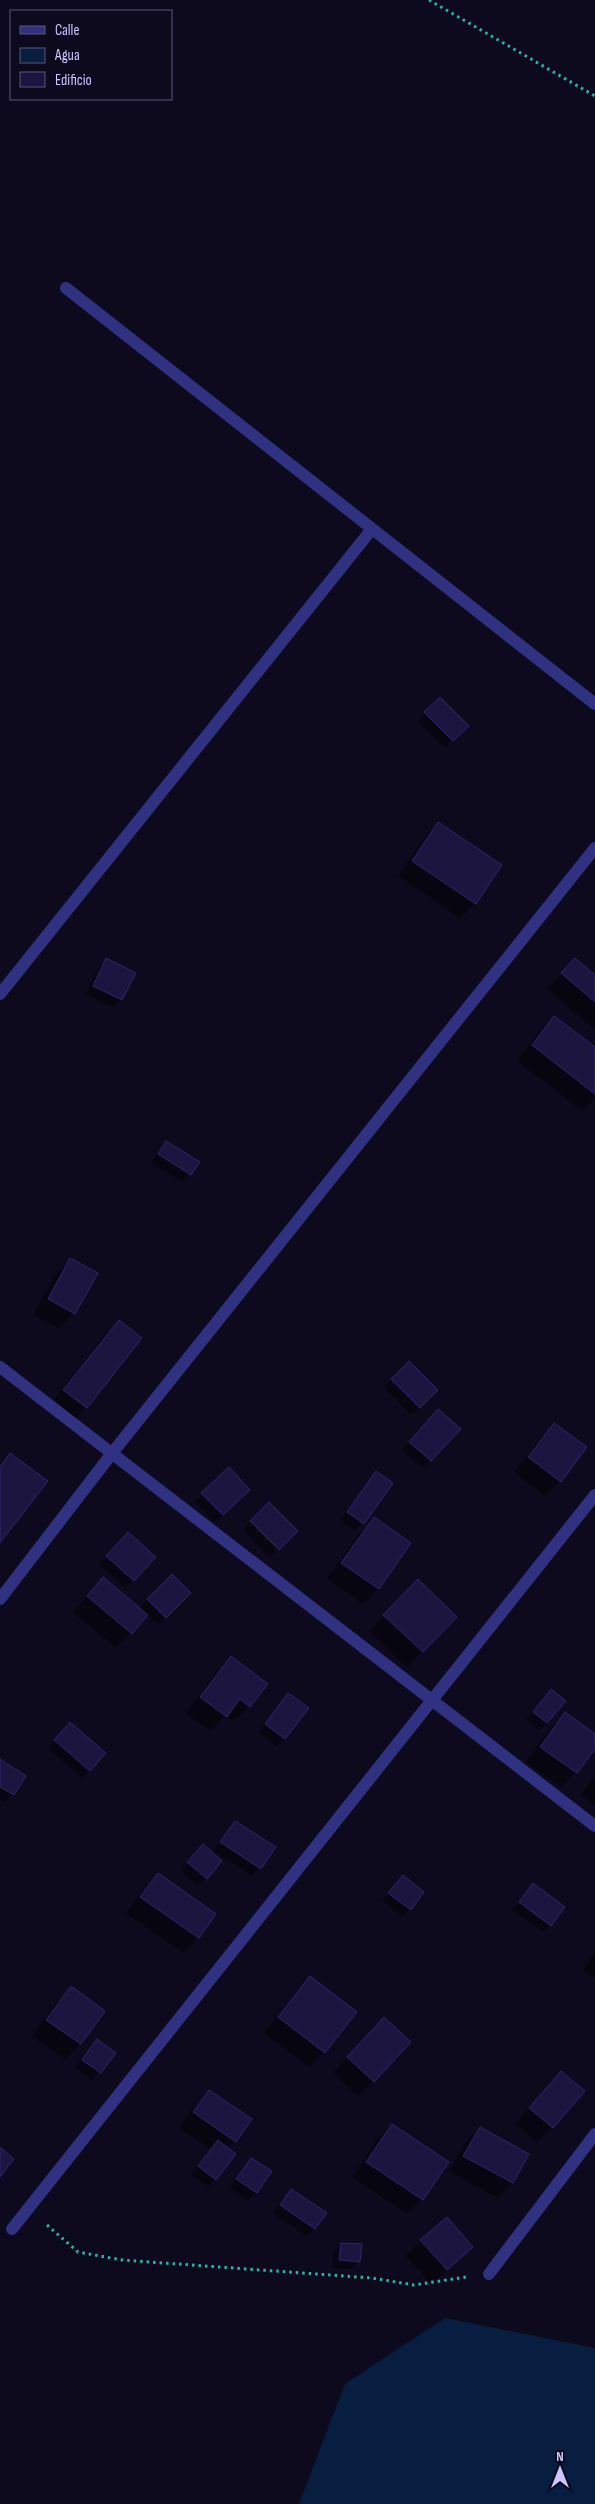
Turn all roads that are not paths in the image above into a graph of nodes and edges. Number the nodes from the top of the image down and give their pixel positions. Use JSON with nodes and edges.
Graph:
{"nodes":[{"id":1,"x":66,"y":288,"type":"dead end"},
{"id":2,"x":372,"y":529,"type":"junction"},
{"id":3,"x":595,"y":704,"type":"edge"},
{"id":4,"x":595,"y":848,"type":"edge"},
{"id":5,"x":0,"y":994,"type":"edge"},
{"id":6,"x":0,"y":1367,"type":"edge"},
{"id":7,"x":113,"y":1452,"type":"junction"},
{"id":8,"x":595,"y":1495,"type":"edge"},
{"id":9,"x":0,"y":1599,"type":"edge"},
{"id":10,"x":432,"y":1700,"type":"junction"},
{"id":11,"x":595,"y":1826,"type":"edge"},
{"id":12,"x":595,"y":2134,"type":"edge"},
{"id":13,"x":12,"y":2229,"type":"dead end"},
{"id":14,"x":489,"y":2274,"type":"road end"}],
"edges":[{"from":1,"to":2,"type":"street"},
{"from":2,"to":3,"type":"street"},
{"from":2,"to":5,"type":"street"},
{"from":4,"to":7,"type":"street"},
{"from":6,"to":7,"type":"street"},
{"from":7,"to":9,"type":"street"},
{"from":7,"to":10,"type":"street"},
{"from":8,"to":10,"type":"street"},
{"from":10,"to":11,"type":"street"},
{"from":10,"to":13,"type":"street"},
{"from":12,"to":14,"type":"street"}]}
